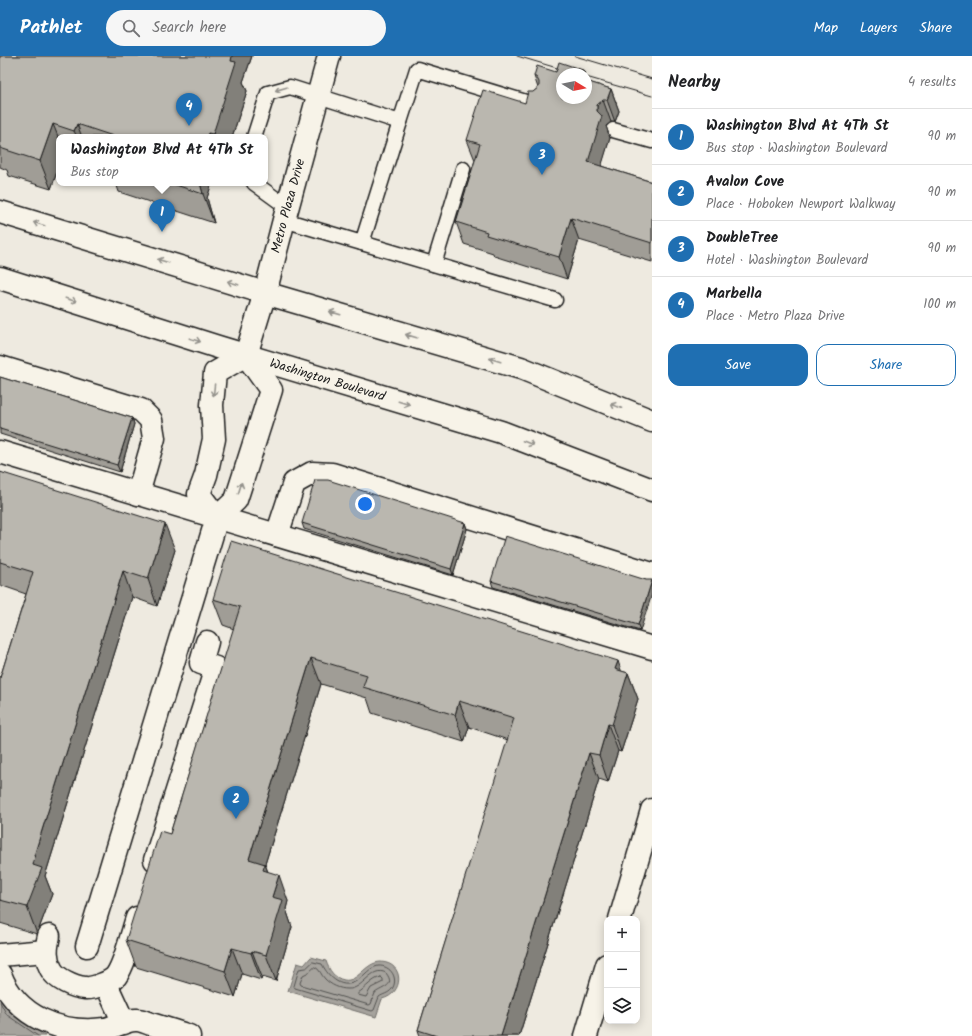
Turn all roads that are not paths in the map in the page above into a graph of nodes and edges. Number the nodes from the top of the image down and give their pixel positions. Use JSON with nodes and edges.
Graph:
{"nodes":[{"id":1,"x":328,"y":56,"type":"edge"},
{"id":2,"x":318,"y":96,"type":"junction"},
{"id":3,"x":539,"y":106,"type":"edge"},
{"id":4,"x":400,"y":122,"type":"junction"},
{"id":5,"x":613,"y":130,"type":"dead end"},
{"id":6,"x":255,"y":134,"type":"edge"},
{"id":7,"x":652,"y":142,"type":"edge"},
{"id":8,"x":463,"y":169,"type":"dead end"},
{"id":9,"x":257,"y":186,"type":"edge"},
{"id":10,"x":0,"y":212,"type":"edge"},
{"id":11,"x":286,"y":213,"type":"junction"},
{"id":12,"x":362,"y":243,"type":"junction"},
{"id":13,"x":434,"y":264,"type":"junction"},
{"id":14,"x":0,"y":278,"type":"edge"},
{"id":15,"x":265,"y":293,"type":"junction"},
{"id":16,"x":555,"y":300,"type":"dead end"},
{"id":17,"x":246,"y":356,"type":"junction"},
{"id":18,"x":0,"y":368,"type":"edge"},
{"id":19,"x":652,"y":421,"type":"edge"},
{"id":20,"x":0,"y":452,"type":"edge"},
{"id":21,"x":652,"y":490,"type":"edge"},
{"id":22,"x":138,"y":494,"type":"junction"},
{"id":23,"x":217,"y":518,"type":"junction"},
{"id":24,"x":277,"y":535,"type":"junction"},
{"id":25,"x":652,"y":574,"type":"edge"},
{"id":26,"x":207,"y":642,"type":"dead end"},
{"id":27,"x":652,"y":648,"type":"edge"},
{"id":28,"x":652,"y":810,"type":"edge"},
{"id":29,"x":149,"y":879,"type":"edge"},
{"id":30,"x":142,"y":902,"type":"edge"},
{"id":31,"x":621,"y":916,"type":"edge"},
{"id":32,"x":87,"y":946,"type":"dead end"},
{"id":33,"x":0,"y":956,"type":"edge"},
{"id":34,"x":0,"y":974,"type":"edge"},
{"id":35,"x":604,"y":975,"type":"edge"},
{"id":36,"x":106,"y":984,"type":"junction"},
{"id":37,"x":124,"y":1023,"type":"junction"},
{"id":38,"x":190,"y":1036,"type":"edge"},
{"id":39,"x":586,"y":1036,"type":"edge"}],
"edges":[{"from":1,"to":2,"type":"street","name":"Metro Plaza Drive"},
{"from":2,"to":4,"type":"lane"},
{"from":2,"to":6,"type":"lane","one_way":true},
{"from":2,"to":11,"type":"street","name":"Metro Plaza Drive"},
{"from":3,"to":4,"type":"lane"},
{"from":4,"to":12,"type":"lane"},
{"from":5,"to":7,"type":"lane"},
{"from":8,"to":13,"type":"lane"},
{"from":9,"to":11,"type":"lane"},
{"from":15,"to":10,"type":"street","one_way":true},
{"from":11,"to":12,"type":"lane"},
{"from":11,"to":15,"type":"street","name":"Metro Plaza Drive"},
{"from":12,"to":13,"type":"lane"},
{"from":13,"to":16,"type":"lane"},
{"from":14,"to":17,"type":"street","name":"Washington Boulevard","one_way":true},
{"from":15,"to":17,"type":"street","name":"Metro Plaza Drive"},
{"from":19,"to":15,"type":"street","one_way":true},
{"from":17,"to":21,"type":"street","name":"Washington Boulevard","one_way":true},
{"from":23,"to":17,"type":"street","one_way":true},
{"from":17,"to":23,"type":"street","one_way":true},
{"from":18,"to":22,"type":"street"},
{"from":20,"to":22,"type":"street"},
{"from":22,"to":23,"type":"street"},
{"from":23,"to":24,"type":"street"},
{"from":23,"to":32,"type":"street"},
{"from":24,"to":25,"type":"street"},
{"from":24,"to":27,"type":"street"},
{"from":26,"to":29,"type":"street"},
{"from":28,"to":31,"type":"street"},
{"from":30,"to":36,"type":"street"},
{"from":33,"to":36,"type":"street"},
{"from":34,"to":37,"type":"street"},
{"from":35,"to":39,"type":"street"},
{"from":36,"to":37,"type":"street"},
{"from":37,"to":38,"type":"street"}]}
